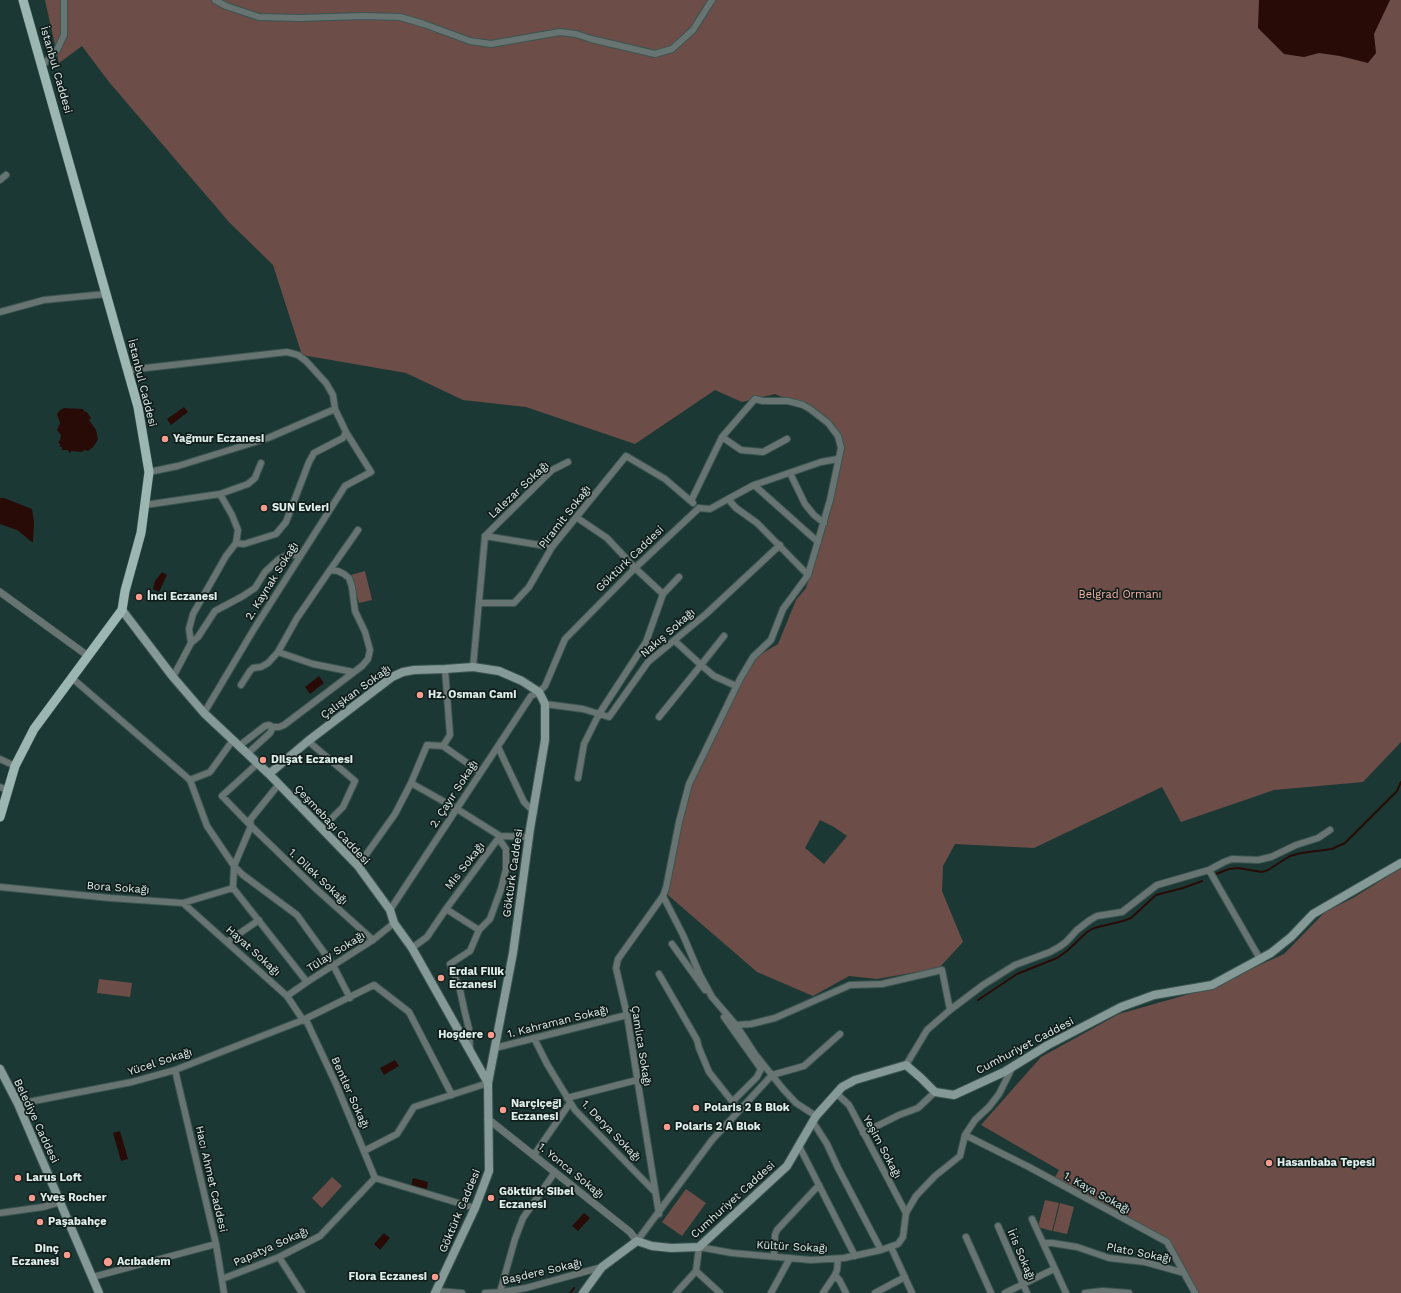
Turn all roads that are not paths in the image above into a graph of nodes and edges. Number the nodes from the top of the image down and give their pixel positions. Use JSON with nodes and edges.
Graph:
{"nodes":[{"id":1,"x":23,"y":0,"type":"edge"},
{"id":2,"x":64,"y":0,"type":"edge"},
{"id":3,"x":215,"y":0,"type":"edge"},
{"id":4,"x":712,"y":0,"type":"edge"},
{"id":5,"x":42,"y":66,"type":"junction"},
{"id":6,"x":6,"y":175,"type":"dead end"},
{"id":7,"x":0,"y":180,"type":"edge"},
{"id":8,"x":106,"y":294,"type":"junction"},
{"id":9,"x":0,"y":312,"type":"edge"},
{"id":10,"x":128,"y":370,"type":"junction"},
{"id":11,"x":334,"y":408,"type":"junction"},
{"id":12,"x":346,"y":432,"type":"junction"},
{"id":13,"x":722,"y":437,"type":"junction"},
{"id":14,"x":787,"y":439,"type":"dead end"},
{"id":15,"x":838,"y":459,"type":"junction"},
{"id":16,"x":568,"y":462,"type":"dead end"},
{"id":17,"x":261,"y":463,"type":"dead end"},
{"id":18,"x":149,"y":472,"type":"junction"},
{"id":19,"x":790,"y":473,"type":"junction"},
{"id":20,"x":754,"y":485,"type":"junction"},
{"id":21,"x":220,"y":494,"type":"junction"},
{"id":22,"x":728,"y":499,"type":"junction"},
{"id":23,"x":691,"y":501,"type":"junction"},
{"id":24,"x":145,"y":505,"type":"junction"},
{"id":25,"x":699,"y":508,"type":"junction"},
{"id":26,"x":576,"y":517,"type":"junction"},
{"id":27,"x":824,"y":523,"type":"junction"},
{"id":28,"x":358,"y":530,"type":"dead end"},
{"id":29,"x":485,"y":536,"type":"junction"},
{"id":30,"x":818,"y":542,"type":"junction"},
{"id":31,"x":236,"y":543,"type":"junction"},
{"id":32,"x":780,"y":546,"type":"junction"},
{"id":33,"x":552,"y":547,"type":"junction"},
{"id":34,"x":300,"y":556,"type":"junction"},
{"id":35,"x":635,"y":568,"type":"junction"},
{"id":36,"x":330,"y":570,"type":"junction"},
{"id":37,"x":808,"y":575,"type":"junction"},
{"id":38,"x":679,"y":577,"type":"dead end"},
{"id":39,"x":0,"y":592,"type":"edge"},
{"id":40,"x":663,"y":594,"type":"junction"},
{"id":41,"x":479,"y":603,"type":"junction"},
{"id":42,"x":122,"y":610,"type":"junction"},
{"id":43,"x":724,"y":636,"type":"dead end"},
{"id":44,"x":675,"y":641,"type":"junction"},
{"id":45,"x":191,"y":642,"type":"junction"},
{"id":46,"x":278,"y":652,"type":"junction"},
{"id":47,"x":88,"y":656,"type":"junction"},
{"id":48,"x":701,"y":665,"type":"junction"},
{"id":49,"x":473,"y":667,"type":"junction"},
{"id":50,"x":445,"y":669,"type":"junction"},
{"id":51,"x":353,"y":672,"type":"junction"},
{"id":52,"x":173,"y":677,"type":"junction"},
{"id":53,"x":72,"y":678,"type":"junction"},
{"id":54,"x":241,"y":685,"type":"dead end"},
{"id":55,"x":736,"y":686,"type":"junction"},
{"id":56,"x":539,"y":692,"type":"junction"},
{"id":57,"x":545,"y":704,"type":"junction"},
{"id":58,"x":204,"y":713,"type":"junction"},
{"id":59,"x":599,"y":714,"type":"junction"},
{"id":60,"x":659,"y":717,"type":"dead end"},
{"id":61,"x":273,"y":727,"type":"junction"},
{"id":62,"x":233,"y":740,"type":"junction"},
{"id":63,"x":308,"y":741,"type":"junction"},
{"id":64,"x":239,"y":746,"type":"junction"},
{"id":65,"x":444,"y":746,"type":"junction"},
{"id":66,"x":498,"y":747,"type":"junction"},
{"id":67,"x":247,"y":754,"type":"junction"},
{"id":68,"x":0,"y":759,"type":"edge"},
{"id":69,"x":257,"y":764,"type":"junction"},
{"id":70,"x":15,"y":766,"type":"junction"},
{"id":71,"x":480,"y":772,"type":"junction"},
{"id":72,"x":269,"y":774,"type":"junction"},
{"id":73,"x":578,"y":778,"type":"dead end"},
{"id":74,"x":190,"y":780,"type":"junction"},
{"id":75,"x":411,"y":783,"type":"junction"},
{"id":76,"x":279,"y":784,"type":"junction"},
{"id":77,"x":4,"y":789,"type":"edge"},
{"id":78,"x":457,"y":808,"type":"junction"},
{"id":79,"x":534,"y":812,"type":"junction"},
{"id":80,"x":0,"y":817,"type":"edge"},
{"id":81,"x":251,"y":826,"type":"junction"},
{"id":82,"x":322,"y":828,"type":"junction"},
{"id":83,"x":1330,"y":830,"type":"dead end"},
{"id":84,"x":529,"y":837,"type":"junction"},
{"id":85,"x":500,"y":838,"type":"junction"},
{"id":86,"x":1401,"y":863,"type":"edge"},
{"id":87,"x":234,"y":866,"type":"junction"},
{"id":88,"x":358,"y":866,"type":"junction"},
{"id":89,"x":1209,"y":870,"type":"junction"},
{"id":90,"x":0,"y":887,"type":"edge"},
{"id":91,"x":233,"y":888,"type":"junction"},
{"id":92,"x":664,"y":896,"type":"junction"},
{"id":93,"x":183,"y":903,"type":"junction"},
{"id":94,"x":446,"y":908,"type":"junction"},
{"id":95,"x":390,"y":910,"type":"junction"},
{"id":96,"x":259,"y":920,"type":"junction"},
{"id":97,"x":394,"y":923,"type":"junction"},
{"id":98,"x":479,"y":930,"type":"junction"},
{"id":99,"x":373,"y":940,"type":"junction"},
{"id":100,"x":227,"y":942,"type":"junction"},
{"id":101,"x":672,"y":944,"type":"dead end"},
{"id":102,"x":412,"y":948,"type":"junction"},
{"id":103,"x":1260,"y":959,"type":"junction"},
{"id":104,"x":333,"y":965,"type":"junction"},
{"id":105,"x":659,"y":974,"type":"dead end"},
{"id":106,"x":307,"y":982,"type":"junction"},
{"id":107,"x":288,"y":996,"type":"junction"},
{"id":108,"x":350,"y":998,"type":"junction"},
{"id":109,"x":950,"y":1010,"type":"junction"},
{"id":110,"x":627,"y":1016,"type":"junction"},
{"id":111,"x":303,"y":1020,"type":"junction"},
{"id":112,"x":736,"y":1025,"type":"junction"},
{"id":113,"x":840,"y":1034,"type":"dead end"},
{"id":114,"x":534,"y":1038,"type":"junction"},
{"id":115,"x":495,"y":1048,"type":"junction"},
{"id":116,"x":470,"y":1051,"type":"junction"},
{"id":117,"x":906,"y":1066,"type":"junction"},
{"id":118,"x":1013,"y":1067,"type":"junction"},
{"id":119,"x":0,"y":1069,"type":"edge"},
{"id":120,"x":175,"y":1070,"type":"junction"},
{"id":121,"x":772,"y":1075,"type":"junction"},
{"id":122,"x":636,"y":1080,"type":"junction"},
{"id":123,"x":488,"y":1083,"type":"junction"},
{"id":124,"x":935,"y":1092,"type":"junction"},
{"id":125,"x":836,"y":1093,"type":"junction"},
{"id":126,"x":452,"y":1095,"type":"junction"},
{"id":127,"x":569,"y":1100,"type":"junction"},
{"id":128,"x":732,"y":1102,"type":"junction"},
{"id":129,"x":18,"y":1104,"type":"junction"},
{"id":130,"x":739,"y":1110,"type":"junction"},
{"id":131,"x":488,"y":1119,"type":"junction"},
{"id":132,"x":815,"y":1119,"type":"junction"},
{"id":133,"x":863,"y":1133,"type":"junction"},
{"id":134,"x":965,"y":1135,"type":"junction"},
{"id":135,"x":799,"y":1146,"type":"junction"},
{"id":136,"x":364,"y":1151,"type":"junction"},
{"id":137,"x":534,"y":1155,"type":"junction"},
{"id":138,"x":555,"y":1172,"type":"junction"},
{"id":139,"x":375,"y":1178,"type":"junction"},
{"id":140,"x":819,"y":1185,"type":"junction"},
{"id":141,"x":655,"y":1192,"type":"junction"},
{"id":142,"x":61,"y":1202,"type":"junction"},
{"id":143,"x":475,"y":1208,"type":"junction"},
{"id":144,"x":0,"y":1213,"type":"edge"},
{"id":145,"x":906,"y":1213,"type":"junction"},
{"id":146,"x":658,"y":1214,"type":"junction"},
{"id":147,"x":1032,"y":1219,"type":"dead end"},
{"id":148,"x":998,"y":1226,"type":"dead end"},
{"id":149,"x":966,"y":1237,"type":"dead end"},
{"id":150,"x":637,"y":1241,"type":"junction"},
{"id":151,"x":1043,"y":1243,"type":"junction"},
{"id":152,"x":216,"y":1244,"type":"junction"},
{"id":153,"x":699,"y":1247,"type":"junction"},
{"id":154,"x":891,"y":1247,"type":"junction"},
{"id":155,"x":882,"y":1250,"type":"junction"},
{"id":156,"x":774,"y":1256,"type":"junction"},
{"id":157,"x":855,"y":1256,"type":"junction"},
{"id":158,"x":279,"y":1257,"type":"junction"},
{"id":159,"x":790,"y":1258,"type":"junction"},
{"id":160,"x":838,"y":1259,"type":"junction"},
{"id":161,"x":602,"y":1267,"type":"junction"},
{"id":162,"x":1054,"y":1269,"type":"junction"},
{"id":163,"x":696,"y":1271,"type":"junction"},
{"id":164,"x":1184,"y":1272,"type":"junction"},
{"id":165,"x":835,"y":1275,"type":"junction"},
{"id":166,"x":93,"y":1277,"type":"junction"},
{"id":167,"x":905,"y":1277,"type":"junction"},
{"id":168,"x":222,"y":1279,"type":"junction"},
{"id":169,"x":1023,"y":1285,"type":"junction"},
{"id":170,"x":526,"y":1288,"type":"junction"},
{"id":171,"x":436,"y":1292,"type":"edge"},
{"id":172,"x":500,"y":1292,"type":"edge"},
{"id":173,"x":99,"y":1293,"type":"edge"},
{"id":174,"x":224,"y":1293,"type":"edge"},
{"id":175,"x":302,"y":1293,"type":"edge"},
{"id":176,"x":462,"y":1293,"type":"edge"},
{"id":177,"x":485,"y":1293,"type":"edge"},
{"id":178,"x":518,"y":1293,"type":"edge"},
{"id":179,"x":583,"y":1293,"type":"edge"},
{"id":180,"x":676,"y":1293,"type":"edge"},
{"id":181,"x":720,"y":1293,"type":"edge"},
{"id":182,"x":770,"y":1293,"type":"edge"},
{"id":183,"x":823,"y":1293,"type":"edge"},
{"id":184,"x":846,"y":1293,"type":"edge"},
{"id":185,"x":875,"y":1293,"type":"edge"},
{"id":186,"x":912,"y":1293,"type":"edge"},
{"id":187,"x":991,"y":1293,"type":"edge"},
{"id":188,"x":1005,"y":1293,"type":"edge"},
{"id":189,"x":1027,"y":1293,"type":"edge"},
{"id":190,"x":1066,"y":1293,"type":"edge"},
{"id":191,"x":1085,"y":1293,"type":"edge"},
{"id":192,"x":1129,"y":1293,"type":"edge"},
{"id":193,"x":1195,"y":1293,"type":"edge"}],
"edges":[{"from":1,"to":5,"type":"main road","name":"İstanbul Caddesi"},
{"from":2,"to":5,"type":"street"},
{"from":3,"to":4,"type":"street"},
{"from":5,"to":8,"type":"main road","name":"İstanbul Caddesi"},
{"from":6,"to":7,"type":"street"},
{"from":8,"to":9,"type":"street"},
{"from":8,"to":10,"type":"main road","name":"İstanbul Caddesi"},
{"from":10,"to":11,"type":"street"},
{"from":10,"to":18,"type":"main road","name":"İstanbul Caddesi"},
{"from":11,"to":12,"type":"street"},
{"from":11,"to":18,"type":"street"},
{"from":12,"to":31,"type":"street"},
{"from":12,"to":34,"type":"street","name":"2. Kaynak Sokağı"},
{"from":13,"to":14,"type":"street"},
{"from":13,"to":15,"type":"street"},
{"from":13,"to":23,"type":"street"},
{"from":15,"to":19,"type":"street"},
{"from":15,"to":27,"type":"street"},
{"from":16,"to":29,"type":"street","name":"Lalezar Sokağı"},
{"from":17,"to":21,"type":"street"},
{"from":18,"to":24,"type":"main road","name":"İstanbul Caddesi"},
{"from":19,"to":20,"type":"street"},
{"from":19,"to":27,"type":"street"},
{"from":20,"to":22,"type":"street"},
{"from":20,"to":30,"type":"street"},
{"from":21,"to":24,"type":"street"},
{"from":21,"to":31,"type":"street"},
{"from":22,"to":25,"type":"street"},
{"from":22,"to":32,"type":"street"},
{"from":23,"to":25,"type":"street"},
{"from":23,"to":26,"type":"street","name":"Piramit Sokağı"},
{"from":24,"to":42,"type":"main road","name":"İstanbul Caddesi"},
{"from":25,"to":35,"type":"street","name":"Göktürk Caddesi"},
{"from":26,"to":33,"type":"street","name":"Piramit Sokağı"},
{"from":26,"to":35,"type":"street"},
{"from":27,"to":30,"type":"street"},
{"from":28,"to":36,"type":"street"},
{"from":29,"to":33,"type":"street"},
{"from":29,"to":41,"type":"street"},
{"from":30,"to":37,"type":"street"},
{"from":31,"to":45,"type":"street"},
{"from":32,"to":37,"type":"street"},
{"from":32,"to":44,"type":"street","name":"Nakış Sokağı"},
{"from":33,"to":41,"type":"street","name":"Piramit Sokağı"},
{"from":34,"to":45,"type":"street"},
{"from":34,"to":58,"type":"street","name":"2. Kaynak Sokağı"},
{"from":35,"to":40,"type":"street"},
{"from":35,"to":56,"type":"street","name":"Göktürk Caddesi"},
{"from":36,"to":46,"type":"street"},
{"from":36,"to":51,"type":"street"},
{"from":37,"to":55,"type":"street"},
{"from":38,"to":40,"type":"street"},
{"from":39,"to":47,"type":"street"},
{"from":40,"to":59,"type":"street"},
{"from":41,"to":49,"type":"street"},
{"from":42,"to":47,"type":"main road","name":"İstanbul Caddesi"},
{"from":42,"to":52,"type":"main road","name":"Çeşmebaşı Caddesi"},
{"from":43,"to":48,"type":"street"},
{"from":44,"to":48,"type":"street"},
{"from":44,"to":59,"type":"street","name":"Nakış Sokağı"},
{"from":45,"to":52,"type":"street"},
{"from":46,"to":51,"type":"street"},
{"from":46,"to":54,"type":"street"},
{"from":47,"to":53,"type":"main road","name":"İstanbul Caddesi"},
{"from":48,"to":55,"type":"street"},
{"from":48,"to":60,"type":"street"},
{"from":49,"to":50,"type":"main road","name":"Çalışkan Sokağı"},
{"from":49,"to":56,"type":"main road","name":"Çalışkan Sokağı"},
{"from":50,"to":63,"type":"main road","name":"Çalışkan Sokağı"},
{"from":50,"to":65,"type":"street"},
{"from":51,"to":61,"type":"street"},
{"from":52,"to":58,"type":"main road","name":"Çeşmebaşı Caddesi"},
{"from":53,"to":70,"type":"main road","name":"İstanbul Caddesi"},
{"from":53,"to":74,"type":"street"},
{"from":55,"to":92,"type":"street"},
{"from":56,"to":57,"type":"main road","name":"Göktürk Caddesi"},
{"from":56,"to":66,"type":"street","name":"2. Çayır Sokağı"},
{"from":57,"to":59,"type":"street"},
{"from":57,"to":79,"type":"main road","name":"Göktürk Caddesi"},
{"from":58,"to":62,"type":"main road","name":"Çeşmebaşı Caddesi"},
{"from":59,"to":73,"type":"street"},
{"from":61,"to":64,"type":"street"},
{"from":61,"to":67,"type":"street"},
{"from":62,"to":64,"type":"main road","name":"Çeşmebaşı Caddesi"},
{"from":62,"to":74,"type":"street"},
{"from":63,"to":72,"type":"main road","name":"Çalışkan Sokağı"},
{"from":63,"to":82,"type":"street"},
{"from":64,"to":67,"type":"main road","name":"Çeşmebaşı Caddesi"},
{"from":65,"to":71,"type":"street"},
{"from":65,"to":75,"type":"street"},
{"from":66,"to":71,"type":"street","name":"2. Çayır Sokağı"},
{"from":66,"to":79,"type":"street"},
{"from":67,"to":69,"type":"main road","name":"Çeşmebaşı Caddesi"},
{"from":68,"to":70,"type":"street"},
{"from":69,"to":72,"type":"main road","name":"Çeşmebaşı Caddesi"},
{"from":69,"to":81,"type":"street","name":"1. Dilek Sokağı"},
{"from":70,"to":77,"type":"main road","name":"İstanbul Caddesi"},
{"from":71,"to":78,"type":"street","name":"2. Çayır Sokağı"},
{"from":72,"to":76,"type":"main road","name":"Çeşmebaşı Caddesi"},
{"from":74,"to":87,"type":"street"},
{"from":75,"to":78,"type":"street"},
{"from":75,"to":88,"type":"street"},
{"from":76,"to":81,"type":"street"},
{"from":76,"to":82,"type":"main road","name":"Çeşmebaşı Caddesi"},
{"from":77,"to":80,"type":"main road","name":"İstanbul Caddesi"},
{"from":78,"to":85,"type":"street"},
{"from":78,"to":95,"type":"street","name":"2. Çayır Sokağı"},
{"from":79,"to":84,"type":"main road","name":"Göktürk Caddesi"},
{"from":81,"to":87,"type":"street"},
{"from":81,"to":99,"type":"street","name":"1. Dilek Sokağı"},
{"from":82,"to":88,"type":"main road","name":"Çeşmebaşı Caddesi"},
{"from":83,"to":89,"type":"street"},
{"from":84,"to":85,"type":"street"},
{"from":84,"to":115,"type":"main road","name":"Göktürk Caddesi"},
{"from":85,"to":94,"type":"street","name":"Mis Sokağı"},
{"from":85,"to":98,"type":"street"},
{"from":86,"to":103,"type":"main road","name":"Cumhuriyet Caddesi"},
{"from":87,"to":91,"type":"street"},
{"from":87,"to":104,"type":"street"},
{"from":88,"to":95,"type":"main road","name":"Çeşmebaşı Caddesi"},
{"from":89,"to":103,"type":"street"},
{"from":89,"to":109,"type":"street"},
{"from":90,"to":93,"type":"street","name":"Bora Sokağı"},
{"from":91,"to":93,"type":"street","name":"Bora Sokağı"},
{"from":91,"to":96,"type":"street"},
{"from":92,"to":110,"type":"street","name":"Çamlıca Sokağı"},
{"from":92,"to":112,"type":"street"},
{"from":93,"to":100,"type":"street","name":"Hayat Sokağı"},
{"from":94,"to":98,"type":"street"},
{"from":94,"to":102,"type":"street","name":"Mis Sokağı"},
{"from":95,"to":97,"type":"main road","name":"Çeşmebaşı Caddesi"},
{"from":96,"to":100,"type":"street"},
{"from":96,"to":106,"type":"street"},
{"from":97,"to":99,"type":"street","name":"Tülay Sokağı"},
{"from":97,"to":102,"type":"main road","name":"Çeşmebaşı Caddesi"},
{"from":98,"to":116,"type":"street"},
{"from":99,"to":104,"type":"street","name":"Tülay Sokağı"},
{"from":100,"to":107,"type":"street","name":"Hayat Sokağı"},
{"from":101,"to":128,"type":"street"},
{"from":102,"to":116,"type":"main road","name":"Çeşmebaşı Caddesi"},
{"from":103,"to":118,"type":"main road","name":"Cumhuriyet Caddesi"},
{"from":104,"to":106,"type":"street","name":"Tülay Sokağı"},
{"from":104,"to":108,"type":"street"},
{"from":105,"to":128,"type":"street"},
{"from":106,"to":107,"type":"street","name":"Tülay Sokağı"},
{"from":107,"to":111,"type":"street","name":"Hayat Sokağı"},
{"from":108,"to":111,"type":"street","name":"Yücel Sokağı"},
{"from":108,"to":126,"type":"street","name":"Yücel Sokağı"},
{"from":109,"to":112,"type":"street"},
{"from":109,"to":117,"type":"street"},
{"from":110,"to":114,"type":"street","name":"1. Kahraman Sokağı"},
{"from":110,"to":122,"type":"street","name":"Çamlıca Sokağı"},
{"from":111,"to":120,"type":"street","name":"Yücel Sokağı"},
{"from":111,"to":136,"type":"street","name":"Bentler Sokağı"},
{"from":112,"to":121,"type":"street"},
{"from":113,"to":121,"type":"street"},
{"from":114,"to":115,"type":"street","name":"1. Kahraman Sokağı"},
{"from":114,"to":127,"type":"street","name":"1. Derya Sokağı"},
{"from":115,"to":123,"type":"main road","name":"Göktürk Caddesi"},
{"from":116,"to":123,"type":"main road","name":"Çeşmebaşı Caddesi"},
{"from":117,"to":124,"type":"main road"},
{"from":117,"to":125,"type":"main road","name":"Cumhuriyet Caddesi"},
{"from":118,"to":124,"type":"main road","name":"Cumhuriyet Caddesi"},
{"from":118,"to":134,"type":"street"},
{"from":119,"to":129,"type":"main road","name":"Belediye Caddesi"},
{"from":120,"to":129,"type":"street","name":"Yücel Sokağı"},
{"from":120,"to":152,"type":"street","name":"Hacı Ahmet Caddesi"},
{"from":121,"to":130,"type":"street"},
{"from":121,"to":132,"type":"street"},
{"from":122,"to":127,"type":"street"},
{"from":122,"to":141,"type":"street","name":"Çamlıca Sokağı"},
{"from":123,"to":126,"type":"street"},
{"from":123,"to":131,"type":"main road","name":"Göktürk Caddesi"},
{"from":124,"to":133,"type":"street"},
{"from":125,"to":132,"type":"main road","name":"Cumhuriyet Caddesi"},
{"from":125,"to":133,"type":"street","name":"Yeşim Sokağı"},
{"from":126,"to":136,"type":"street"},
{"from":127,"to":137,"type":"street"},
{"from":127,"to":141,"type":"street","name":"1. Derya Sokağı"},
{"from":128,"to":130,"type":"street"},
{"from":129,"to":142,"type":"main road","name":"Belediye Caddesi"},
{"from":130,"to":146,"type":"street"},
{"from":131,"to":137,"type":"street","name":"1. Yonca Sokağı"},
{"from":131,"to":143,"type":"main road","name":"Göktürk Caddesi"},
{"from":132,"to":135,"type":"main road","name":"Cumhuriyet Caddesi"},
{"from":132,"to":155,"type":"street"},
{"from":133,"to":145,"type":"street","name":"Yeşim Sokağı"},
{"from":134,"to":145,"type":"street"},
{"from":134,"to":164,"type":"street","name":"1. Kaya Sokağı"},
{"from":135,"to":140,"type":"street"},
{"from":135,"to":153,"type":"main road","name":"Cumhuriyet Caddesi"},
{"from":136,"to":139,"type":"street","name":"Bentler Sokağı"},
{"from":137,"to":138,"type":"street","name":"1. Yonca Sokağı"},
{"from":138,"to":150,"type":"street","name":"1. Yonca Sokağı"},
{"from":138,"to":172,"type":"street"},
{"from":139,"to":143,"type":"street"},
{"from":139,"to":158,"type":"street","name":"Papatya Sokağı"},
{"from":140,"to":156,"type":"street"},
{"from":140,"to":157,"type":"street"},
{"from":141,"to":146,"type":"street","name":"Çamlıca Sokağı"},
{"from":142,"to":144,"type":"street"},
{"from":142,"to":166,"type":"main road","name":"Belediye Caddesi"},
{"from":143,"to":171,"type":"main road","name":"Göktürk Caddesi"},
{"from":145,"to":154,"type":"street","name":"Kültür Sokağı"},
{"from":146,"to":150,"type":"street"},
{"from":147,"to":151,"type":"street"},
{"from":148,"to":169,"type":"street","name":"İris Sokağı"},
{"from":149,"to":187,"type":"street"},
{"from":150,"to":153,"type":"main road","name":"Cumhuriyet Caddesi"},
{"from":150,"to":161,"type":"main road"},
{"from":151,"to":162,"type":"street"},
{"from":151,"to":164,"type":"street","name":"Plato Sokağı"},
{"from":152,"to":166,"type":"street"},
{"from":152,"to":168,"type":"street","name":"Hacı Ahmet Caddesi"},
{"from":153,"to":156,"type":"street","name":"Kültür Sokağı"},
{"from":153,"to":163,"type":"street"},
{"from":154,"to":155,"type":"street","name":"Kültür Sokağı"},
{"from":154,"to":167,"type":"street"},
{"from":155,"to":157,"type":"street","name":"Kültür Sokağı"},
{"from":156,"to":159,"type":"street","name":"Kültür Sokağı"},
{"from":157,"to":160,"type":"street","name":"Kültür Sokağı"},
{"from":158,"to":168,"type":"street","name":"Papatya Sokağı"},
{"from":158,"to":175,"type":"street"},
{"from":159,"to":160,"type":"street","name":"Kültür Sokağı"},
{"from":159,"to":182,"type":"street"},
{"from":160,"to":165,"type":"street"},
{"from":161,"to":170,"type":"street","name":"Başdere Sokağı"},
{"from":161,"to":179,"type":"main road"},
{"from":162,"to":169,"type":"street"},
{"from":162,"to":190,"type":"street"},
{"from":163,"to":180,"type":"street"},
{"from":163,"to":181,"type":"street"},
{"from":164,"to":193,"type":"street","name":"1. Kaya Sokağı"},
{"from":165,"to":183,"type":"street"},
{"from":165,"to":184,"type":"street"},
{"from":166,"to":173,"type":"main road","name":"Belediye Caddesi"},
{"from":167,"to":185,"type":"street"},
{"from":167,"to":186,"type":"street"},
{"from":168,"to":174,"type":"street","name":"Hacı Ahmet Caddesi"},
{"from":169,"to":188,"type":"street"},
{"from":169,"to":189,"type":"street","name":"İris Sokağı"},
{"from":170,"to":172,"type":"street","name":"Başdere Sokağı"},
{"from":170,"to":178,"type":"street"},
{"from":171,"to":176,"type":"street"},
{"from":172,"to":177,"type":"street","name":"Başdere Sokağı"},
{"from":191,"to":192,"type":"street"}]}
